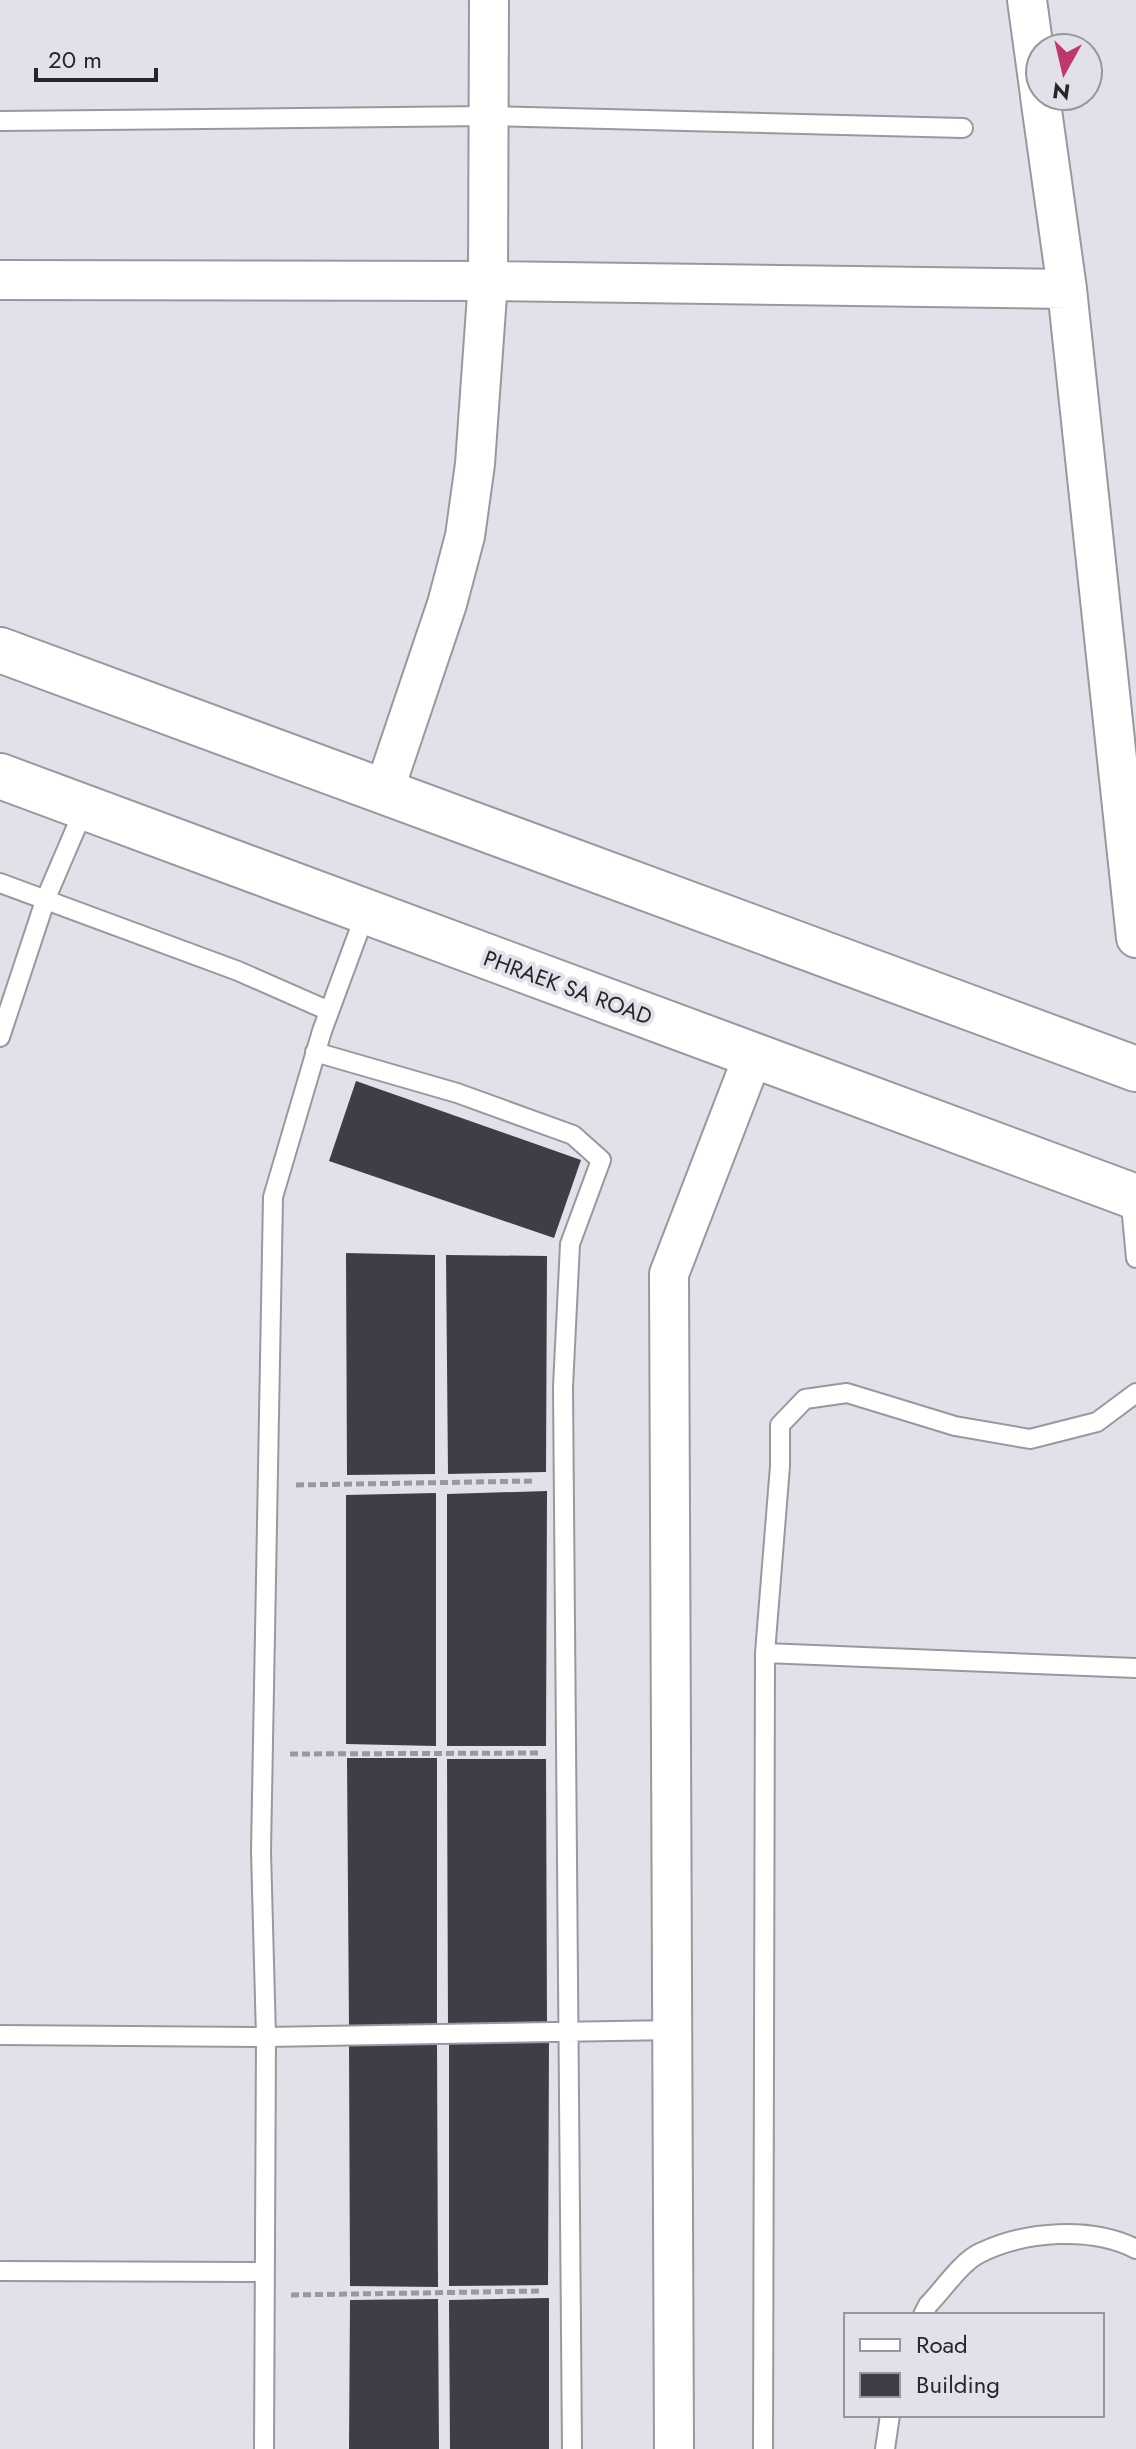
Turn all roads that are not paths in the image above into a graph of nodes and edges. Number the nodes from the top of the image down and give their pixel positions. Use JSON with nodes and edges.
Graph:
{"nodes":[{"id":1,"x":489,"y":0,"type":"edge"},
{"id":2,"x":1027,"y":0,"type":"edge"},
{"id":3,"x":1031,"y":32,"type":"edge"},
{"id":4,"x":1042,"y":112,"type":"edge"},
{"id":5,"x":489,"y":116,"type":"junction"},
{"id":6,"x":0,"y":121,"type":"edge"},
{"id":7,"x":963,"y":128,"type":"dead end"},
{"id":8,"x":0,"y":280,"type":"edge"},
{"id":9,"x":488,"y":281,"type":"junction"},
{"id":10,"x":1067,"y":289,"type":"junction"},
{"id":11,"x":0,"y":650,"type":"edge"},
{"id":12,"x":0,"y":776,"type":"edge"},
{"id":13,"x":384,"y":791,"type":"junction"},
{"id":14,"x":85,"y":807,"type":"junction"},
{"id":15,"x":0,"y":883,"type":"edge"},
{"id":16,"x":46,"y":898,"type":"junction"},
{"id":17,"x":366,"y":912,"type":"junction"},
{"id":18,"x":1136,"y":938,"type":"edge"},
{"id":19,"x":329,"y":1011,"type":"junction"},
{"id":20,"x":0,"y":1037,"type":"edge"},
{"id":21,"x":315,"y":1052,"type":"junction"},
{"id":22,"x":753,"y":1056,"type":"junction"},
{"id":23,"x":1136,"y":1069,"type":"edge"},
{"id":24,"x":1133,"y":1196,"type":"edge"},
{"id":25,"x":1136,"y":1258,"type":"edge"},
{"id":26,"x":1136,"y":1393,"type":"edge"},
{"id":27,"x":765,"y":1653,"type":"junction"},
{"id":28,"x":1136,"y":1668,"type":"edge"},
{"id":29,"x":675,"y":2030,"type":"junction"},
{"id":30,"x":567,"y":2032,"type":"junction"},
{"id":31,"x":0,"y":2035,"type":"edge"},
{"id":32,"x":266,"y":2037,"type":"junction"},
{"id":33,"x":1136,"y":2249,"type":"edge"},
{"id":34,"x":0,"y":2271,"type":"edge"},
{"id":35,"x":263,"y":2272,"type":"junction"},
{"id":36,"x":924,"y":2313,"type":"edge"},
{"id":37,"x":890,"y":2417,"type":"edge"},
{"id":38,"x":264,"y":2449,"type":"edge"},
{"id":39,"x":572,"y":2449,"type":"edge"},
{"id":40,"x":674,"y":2449,"type":"edge"},
{"id":41,"x":763,"y":2449,"type":"edge"},
{"id":42,"x":885,"y":2449,"type":"edge"}],
"edges":[{"from":1,"to":5,"type":"street"},
{"from":2,"to":3,"type":"street"},
{"from":4,"to":10,"type":"street"},
{"from":5,"to":6,"type":"lane"},
{"from":5,"to":7,"type":"lane"},
{"from":5,"to":9,"type":"street"},
{"from":8,"to":9,"type":"street"},
{"from":9,"to":10,"type":"street"},
{"from":9,"to":13,"type":"street"},
{"from":10,"to":18,"type":"street"},
{"from":11,"to":13,"type":"main road"},
{"from":12,"to":14,"type":"main road","name":"PHRAEK SA ROAD"},
{"from":13,"to":23,"type":"main road"},
{"from":14,"to":16,"type":"lane"},
{"from":14,"to":17,"type":"main road","name":"PHRAEK SA ROAD"},
{"from":15,"to":16,"type":"lane"},
{"from":16,"to":19,"type":"lane"},
{"from":16,"to":20,"type":"lane"},
{"from":17,"to":19,"type":"lane"},
{"from":17,"to":22,"type":"main road","name":"PHRAEK SA ROAD"},
{"from":19,"to":21,"type":"lane"},
{"from":21,"to":30,"type":"lane"},
{"from":21,"to":32,"type":"lane"},
{"from":22,"to":24,"type":"main road","name":"PHRAEK SA ROAD"},
{"from":22,"to":29,"type":"street"},
{"from":24,"to":25,"type":"lane"},
{"from":26,"to":27,"type":"lane"},
{"from":27,"to":28,"type":"lane"},
{"from":27,"to":41,"type":"lane"},
{"from":29,"to":30,"type":"lane"},
{"from":29,"to":40,"type":"street"},
{"from":30,"to":32,"type":"lane"},
{"from":30,"to":39,"type":"lane"},
{"from":31,"to":32,"type":"lane"},
{"from":32,"to":35,"type":"lane"},
{"from":33,"to":36,"type":"lane"},
{"from":34,"to":35,"type":"lane"},
{"from":35,"to":38,"type":"lane"},
{"from":37,"to":42,"type":"lane"}]}
